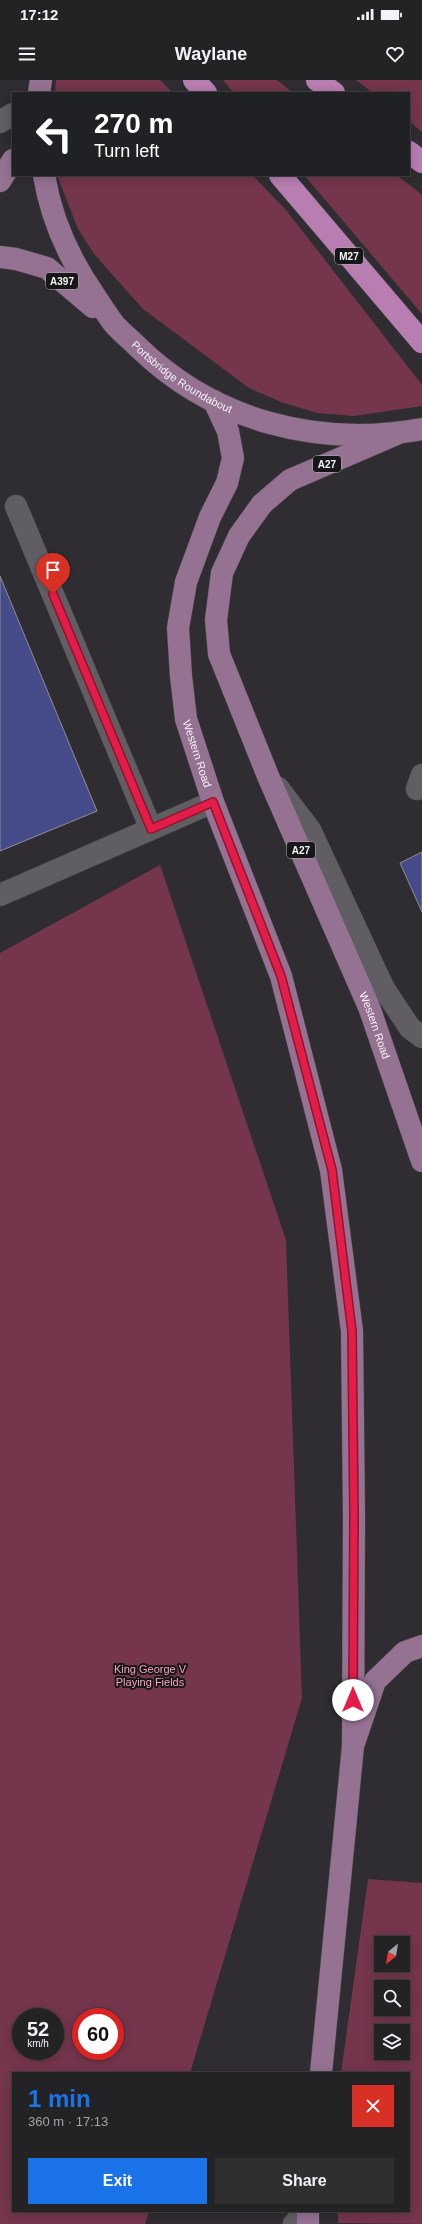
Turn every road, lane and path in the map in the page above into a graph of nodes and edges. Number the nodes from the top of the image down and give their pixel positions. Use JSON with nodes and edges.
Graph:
{"nodes":[{"id":1,"x":41,"y":80,"type":"edge"},
{"id":2,"x":194,"y":80,"type":"edge"},
{"id":3,"x":317,"y":80,"type":"edge"},
{"id":4,"x":39,"y":92,"type":"edge"},
{"id":5,"x":205,"y":92,"type":"edge"},
{"id":6,"x":333,"y":92,"type":"edge"},
{"id":7,"x":12,"y":115,"type":"edge"},
{"id":8,"x":0,"y":122,"type":"edge"},
{"id":9,"x":410,"y":153,"type":"edge"},
{"id":10,"x":12,"y":162,"type":"edge"},
{"id":11,"x":422,"y":162,"type":"edge"},
{"id":12,"x":44,"y":176,"type":"edge"},
{"id":13,"x":281,"y":176,"type":"edge"},
{"id":14,"x":0,"y":181,"type":"edge"},
{"id":15,"x":0,"y":257,"type":"edge"},
{"id":16,"x":114,"y":324,"type":"junction"},
{"id":17,"x":420,"y":339,"type":"edge"},
{"id":18,"x":214,"y":402,"type":"junction"},
{"id":19,"x":422,"y":429,"type":"edge"},
{"id":20,"x":399,"y":433,"type":"junction"},
{"id":21,"x":16,"y":506,"type":"dead end"},
{"id":22,"x":268,"y":776,"type":"junction"},
{"id":23,"x":213,"y":802,"type":"junction"},
{"id":24,"x":151,"y":829,"type":"junction"},
{"id":25,"x":0,"y":895,"type":"edge"},
{"id":26,"x":422,"y":1037,"type":"edge"},
{"id":27,"x":422,"y":1161,"type":"edge"},
{"id":28,"x":422,"y":1646,"type":"edge"},
{"id":29,"x":352,"y":1746,"type":"junction"},
{"id":30,"x":321,"y":2072,"type":"edge"},
{"id":31,"x":307,"y":2212,"type":"edge"},
{"id":32,"x":308,"y":2212,"type":"edge"},
{"id":33,"x":294,"y":2224,"type":"edge"},
{"id":34,"x":308,"y":2224,"type":"edge"}],
"edges":[{"from":1,"to":4,"type":"main road"},
{"from":2,"to":5,"type":"highway"},
{"from":3,"to":6,"type":"highway"},
{"from":7,"to":8,"type":"street"},
{"from":9,"to":11,"type":"highway"},
{"from":10,"to":14,"type":"main road"},
{"from":12,"to":16,"type":"main road","name":"Portsbridge Roundabout"},
{"from":13,"to":17,"type":"highway","number":"M27"},
{"from":15,"to":16,"type":"main road","number":"A397"},
{"from":16,"to":18,"type":"main road","name":"Portsbridge Roundabout"},
{"from":18,"to":20,"type":"main road","name":"Portsbridge Roundabout"},
{"from":18,"to":23,"type":"main road","name":"Western Road"},
{"from":19,"to":20,"type":"main road","name":"Portsbridge Roundabout"},
{"from":20,"to":22,"type":"main road","name":"Western Road","number":"A27"},
{"from":21,"to":24,"type":"street"},
{"from":22,"to":26,"type":"street"},
{"from":22,"to":27,"type":"main road","name":"Western Road","number":"A27"},
{"from":23,"to":24,"type":"street"},
{"from":23,"to":29,"type":"main road","name":"Western Road"},
{"from":24,"to":25,"type":"street"},
{"from":28,"to":29,"type":"main road"},
{"from":29,"to":30,"type":"main road"},
{"from":31,"to":33,"type":"street"},
{"from":32,"to":34,"type":"main road"}]}
